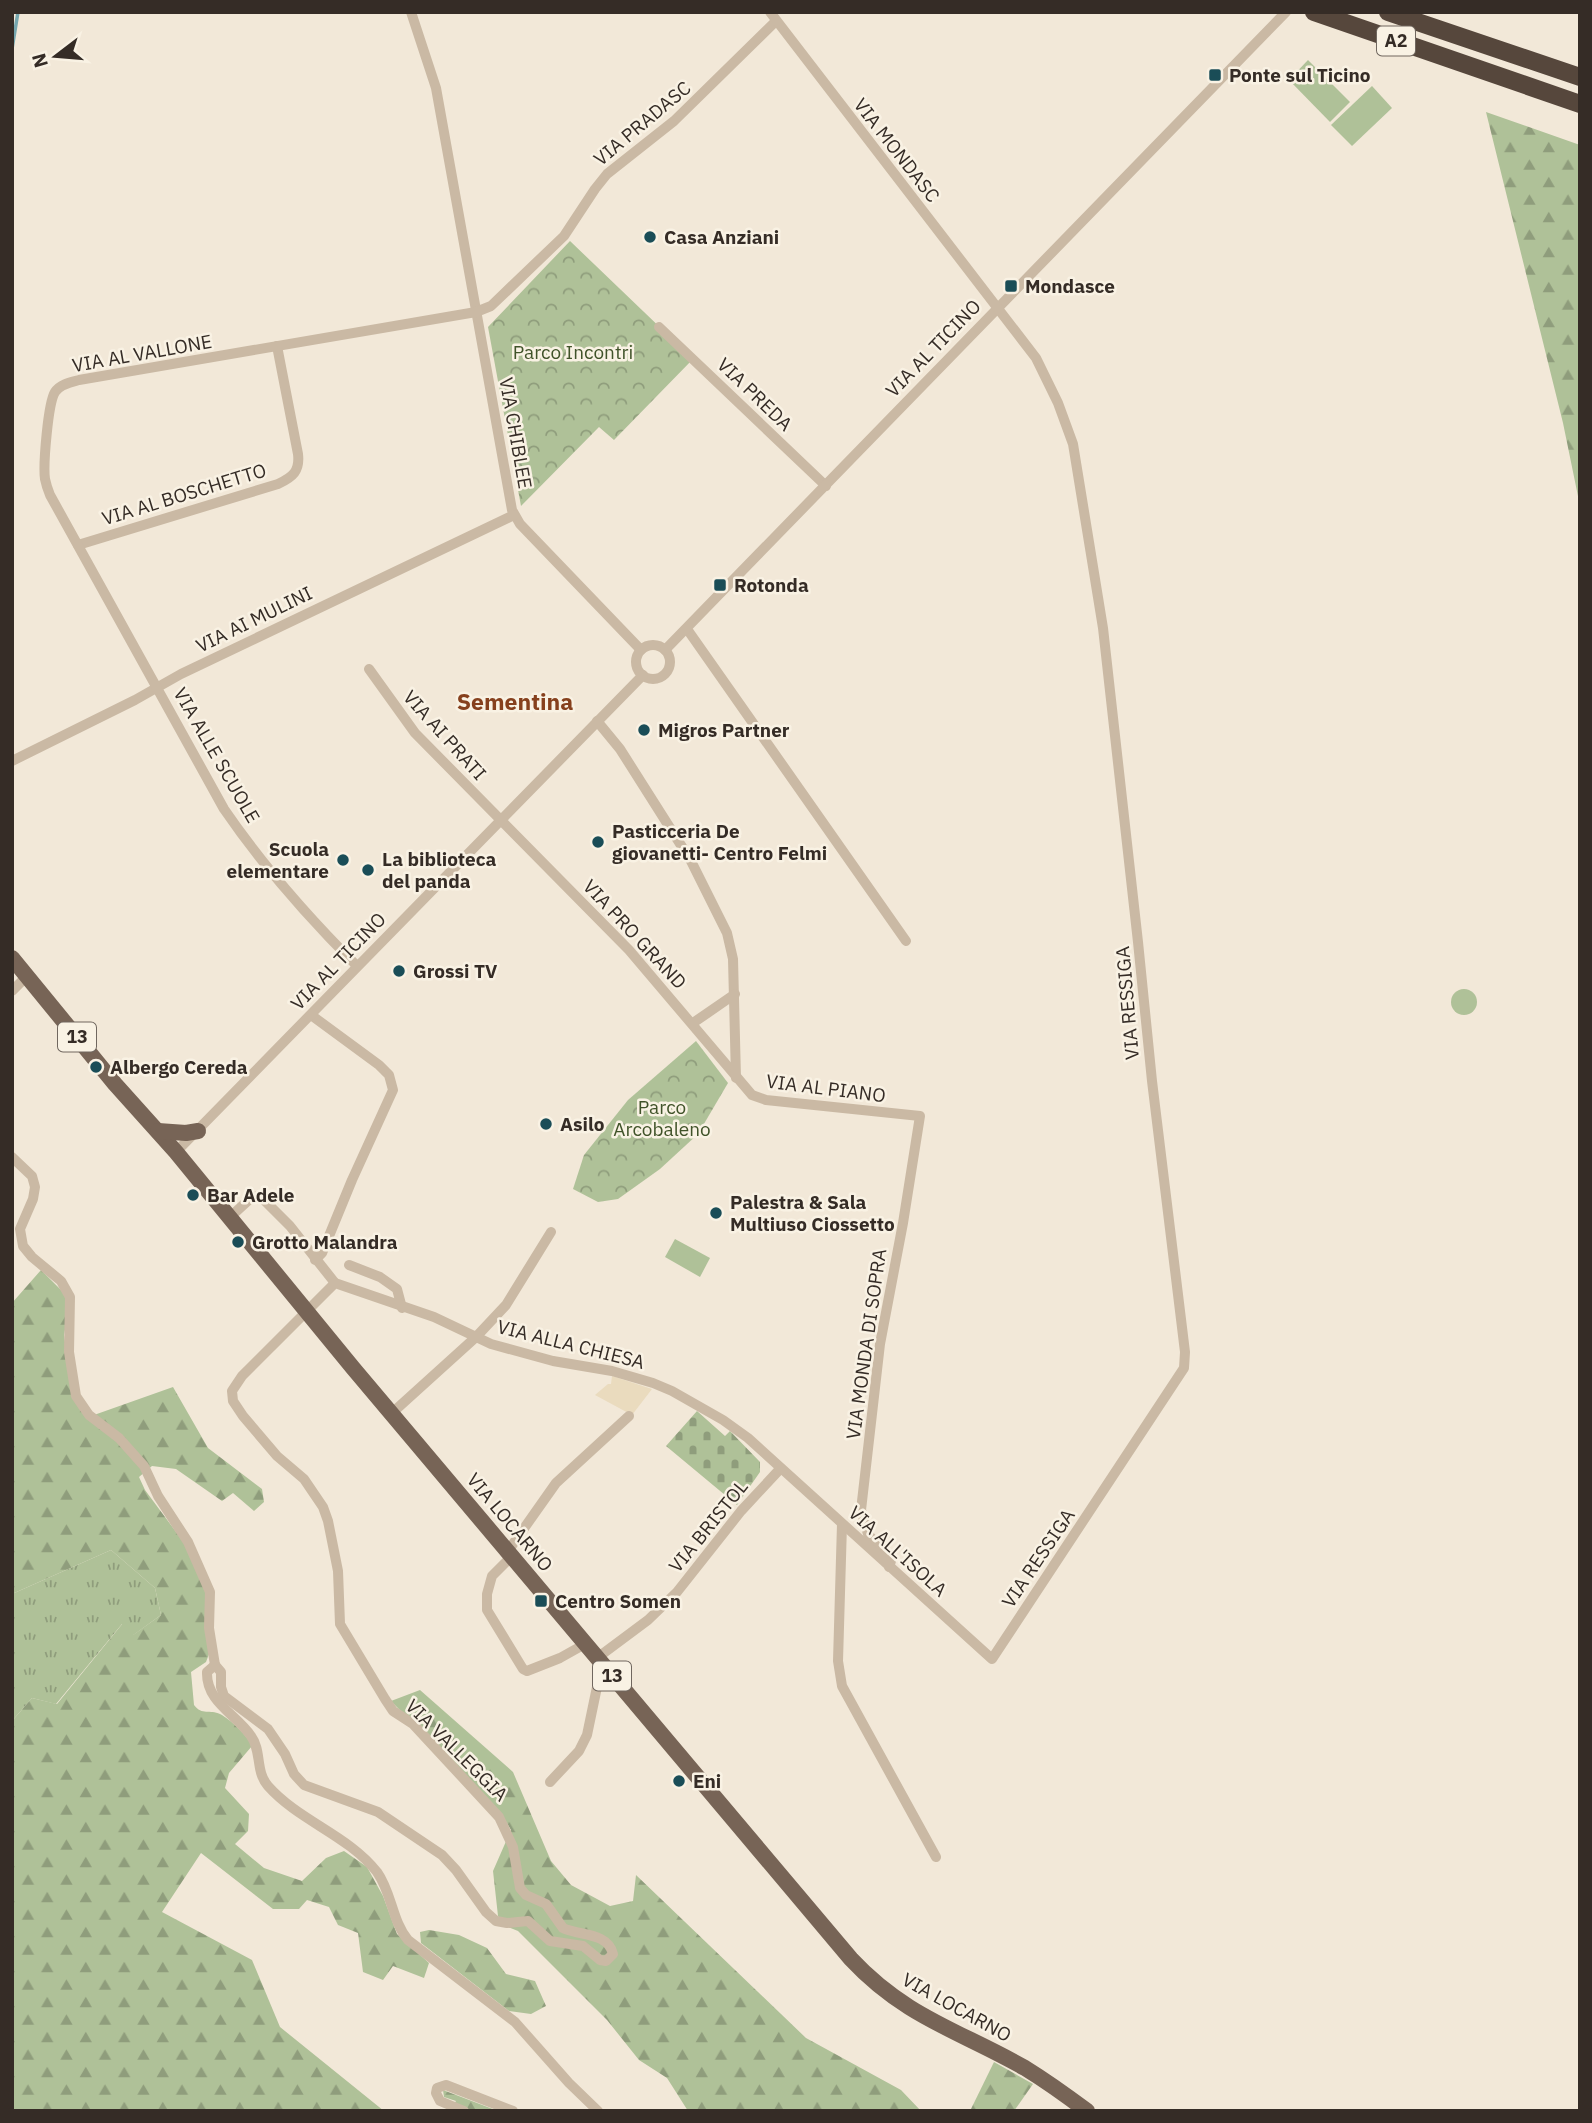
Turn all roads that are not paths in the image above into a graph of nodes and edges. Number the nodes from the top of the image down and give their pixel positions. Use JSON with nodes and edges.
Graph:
{"nodes":[{"id":1,"x":411,"y":12,"type":"edge"},
{"id":2,"x":1286,"y":12,"type":"edge"},
{"id":3,"x":1388,"y":12,"type":"edge"},
{"id":4,"x":1320,"y":15,"type":"edge"},
{"id":5,"x":773,"y":17,"type":"edge"},
{"id":6,"x":1580,"y":78,"type":"edge"},
{"id":7,"x":1580,"y":104,"type":"edge"},
{"id":8,"x":997,"y":309,"type":"junction"},
{"id":9,"x":476,"y":312,"type":"junction"},
{"id":10,"x":659,"y":327,"type":"dead end"},
{"id":11,"x":278,"y":346,"type":"junction"},
{"id":12,"x":826,"y":486,"type":"junction"},
{"id":13,"x":514,"y":515,"type":"junction"},
{"id":14,"x":78,"y":545,"type":"junction"},
{"id":15,"x":687,"y":629,"type":"junction"},
{"id":16,"x":641,"y":650,"type":"junction"},
{"id":17,"x":665,"y":650,"type":"junction"},
{"id":18,"x":369,"y":669,"type":"dead end"},
{"id":19,"x":643,"y":675,"type":"junction"},
{"id":20,"x":157,"y":687,"type":"junction"},
{"id":21,"x":597,"y":721,"type":"junction"},
{"id":22,"x":12,"y":761,"type":"edge"},
{"id":23,"x":500,"y":821,"type":"junction"},
{"id":24,"x":905,"y":941,"type":"dead end"},
{"id":25,"x":12,"y":958,"type":"edge"},
{"id":26,"x":357,"y":966,"type":"junction"},
{"id":27,"x":27,"y":976,"type":"junction"},
{"id":28,"x":12,"y":991,"type":"edge"},
{"id":29,"x":735,"y":994,"type":"junction"},
{"id":30,"x":311,"y":1015,"type":"junction"},
{"id":31,"x":693,"y":1023,"type":"junction"},
{"id":32,"x":736,"y":1078,"type":"junction"},
{"id":33,"x":920,"y":1116,"type":"joint"},
{"id":34,"x":158,"y":1131,"type":"junction"},
{"id":35,"x":198,"y":1131,"type":"junction"},
{"id":36,"x":176,"y":1152,"type":"junction"},
{"id":37,"x":12,"y":1157,"type":"edge"},
{"id":38,"x":229,"y":1218,"type":"junction"},
{"id":39,"x":551,"y":1232,"type":"dead end"},
{"id":40,"x":315,"y":1261,"type":"junction"},
{"id":41,"x":349,"y":1265,"type":"dead end"},
{"id":42,"x":335,"y":1283,"type":"junction"},
{"id":43,"x":402,"y":1308,"type":"junction"},
{"id":44,"x":307,"y":1312,"type":"junction"},
{"id":45,"x":476,"y":1337,"type":"junction"},
{"id":46,"x":392,"y":1413,"type":"junction"},
{"id":47,"x":629,"y":1416,"type":"dead end"},
{"id":48,"x":780,"y":1469,"type":"junction"},
{"id":49,"x":842,"y":1524,"type":"junction"},
{"id":50,"x":510,"y":1554,"type":"junction"},
{"id":51,"x":889,"y":1567,"type":"junction"},
{"id":52,"x":585,"y":1644,"type":"junction"},
{"id":53,"x":992,"y":1659,"type":"joint"},
{"id":54,"x":600,"y":1661,"type":"junction"},
{"id":55,"x":215,"y":1665,"type":"junction"},
{"id":56,"x":550,"y":1782,"type":"dead end"},
{"id":57,"x":936,"y":1857,"type":"dead end"},
{"id":58,"x":464,"y":2111,"type":"edge"},
{"id":59,"x":513,"y":2111,"type":"edge"},
{"id":60,"x":598,"y":2111,"type":"edge"},
{"id":61,"x":1087,"y":2111,"type":"edge"}],
"edges":[{"from":1,"to":9,"type":"street","name":"VIA CHIBLEE"},
{"from":2,"to":8,"type":"street","name":"VIA AL TICINO"},
{"from":3,"to":6,"type":"highway","number":"A2"},
{"from":4,"to":7,"type":"highway","number":"A2"},
{"from":5,"to":8,"type":"street","name":"VIA MONDASC"},
{"from":5,"to":9,"type":"street","name":"VIA PRADASC"},
{"from":8,"to":12,"type":"street","name":"VIA AL TICINO"},
{"from":8,"to":53,"type":"street","name":"VIA RESSIGA"},
{"from":9,"to":11,"type":"street","name":"VIA AL VALLONE"},
{"from":9,"to":13,"type":"street","name":"VIA CHIBLEE"},
{"from":10,"to":12,"type":"street","name":"VIA PREDA"},
{"from":11,"to":14,"type":"street","name":"VIA AL BOSCHETTO"},
{"from":11,"to":14,"type":"street","name":"VIA AL VALLONE"},
{"from":12,"to":15,"type":"street","name":"VIA AL TICINO"},
{"from":13,"to":16,"type":"street","name":"VIA CHIBLEE"},
{"from":13,"to":20,"type":"street","name":"VIA AI MULINI"},
{"from":14,"to":20,"type":"street","name":"VIA AL VALLONE"},
{"from":15,"to":17,"type":"street","name":"VIA AL TICINO"},
{"from":15,"to":24,"type":"street"},
{"from":16,"to":17,"type":"street"},
{"from":16,"to":19,"type":"street"},
{"from":17,"to":19,"type":"street"},
{"from":18,"to":23,"type":"street","name":"VIA AI PRATI"},
{"from":19,"to":21,"type":"street","name":"VIA AL TICINO"},
{"from":20,"to":22,"type":"street","name":"VIA AI MULINI"},
{"from":20,"to":26,"type":"street","name":"VIA ALLE SCUOLE"},
{"from":21,"to":23,"type":"street","name":"VIA AL TICINO"},
{"from":21,"to":29,"type":"street"},
{"from":23,"to":26,"type":"street","name":"VIA AL TICINO"},
{"from":23,"to":31,"type":"street","name":"VIA PRO GRAND"},
{"from":25,"to":27,"type":"main road","name":"VIA LOCARNO","number":"13"},
{"from":26,"to":30,"type":"street","name":"VIA AL TICINO"},
{"from":27,"to":28,"type":"street"},
{"from":27,"to":34,"type":"main road","name":"VIA LOCARNO","number":"13"},
{"from":29,"to":31,"type":"street"},
{"from":29,"to":32,"type":"street"},
{"from":30,"to":35,"type":"street","name":"VIA AL TICINO"},
{"from":30,"to":40,"type":"street"},
{"from":31,"to":32,"type":"street","name":"VIA PRO GRAND"},
{"from":32,"to":33,"type":"street","name":"VIA AL PIANO"},
{"from":33,"to":51,"type":"street","name":"VIA MONDA DI SOPRA"},
{"from":34,"to":35,"type":"main road"},
{"from":34,"to":36,"type":"main road","name":"VIA LOCARNO","number":"13"},
{"from":35,"to":36,"type":"street","name":"VIA AL TICINO"},
{"from":36,"to":38,"type":"main road","name":"VIA LOCARNO","number":"13"},
{"from":37,"to":55,"type":"street"},
{"from":38,"to":40,"type":"street"},
{"from":38,"to":44,"type":"main road","name":"VIA LOCARNO","number":"13"},
{"from":39,"to":45,"type":"street"},
{"from":40,"to":42,"type":"street"},
{"from":41,"to":43,"type":"street"},
{"from":42,"to":43,"type":"street","name":"VIA ALLA CHIESA"},
{"from":42,"to":44,"type":"street"},
{"from":43,"to":45,"type":"street","name":"VIA ALLA CHIESA"},
{"from":44,"to":46,"type":"main road","name":"VIA LOCARNO","number":"13"},
{"from":44,"to":55,"type":"street","name":"VIA VALLEGGIA"},
{"from":45,"to":46,"type":"street"},
{"from":45,"to":48,"type":"street","name":"VIA ALLA CHIESA"},
{"from":46,"to":50,"type":"main road","name":"VIA LOCARNO","number":"13"},
{"from":47,"to":50,"type":"street"},
{"from":48,"to":49,"type":"street","name":"VIA ALL'ISOLA"},
{"from":48,"to":54,"type":"street","name":"VIA BRISTOL"},
{"from":49,"to":51,"type":"street","name":"VIA ALL'ISOLA"},
{"from":49,"to":57,"type":"street"},
{"from":50,"to":52,"type":"main road","name":"VIA LOCARNO","number":"13"},
{"from":50,"to":52,"type":"street"},
{"from":51,"to":53,"type":"street","name":"VIA ALL'ISOLA"},
{"from":52,"to":54,"type":"main road","name":"VIA LOCARNO","number":"13"},
{"from":54,"to":56,"type":"street"},
{"from":54,"to":61,"type":"main road","name":"VIA LOCARNO","number":"13"},
{"from":55,"to":60,"type":"street"},
{"from":58,"to":59,"type":"street"}]}
